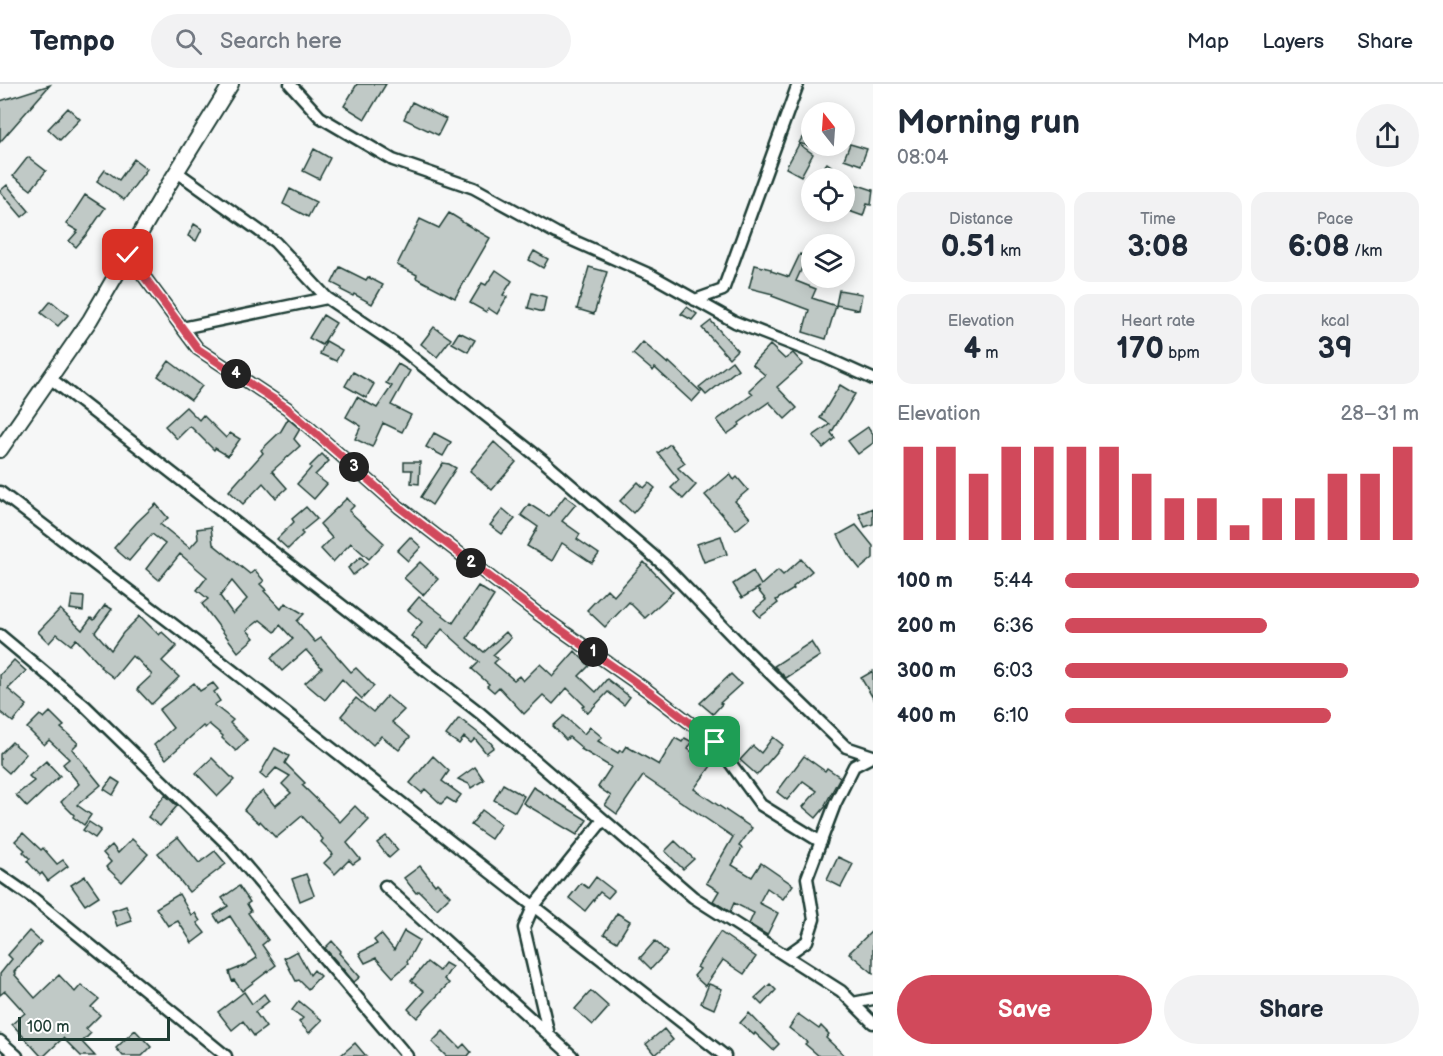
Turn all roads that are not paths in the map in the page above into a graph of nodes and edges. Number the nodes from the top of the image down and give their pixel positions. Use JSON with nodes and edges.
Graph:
{"nodes":[{"id":1,"x":231,"y":84,"type":"edge"},
{"id":2,"x":290,"y":84,"type":"edge"},
{"id":3,"x":798,"y":84,"type":"edge"},
{"id":4,"x":177,"y":172,"type":"junction"},
{"id":5,"x":128,"y":255,"type":"junction"},
{"id":6,"x":327,"y":298,"type":"junction"},
{"id":7,"x":695,"y":300,"type":"junction"},
{"id":8,"x":182,"y":328,"type":"junction"},
{"id":9,"x":50,"y":378,"type":"junction"},
{"id":10,"x":873,"y":379,"type":"edge"},
{"id":11,"x":0,"y":450,"type":"edge"},
{"id":12,"x":0,"y":492,"type":"edge"},
{"id":13,"x":0,"y":635,"type":"edge"},
{"id":14,"x":873,"y":756,"type":"edge"},
{"id":15,"x":603,"y":820,"type":"junction"},
{"id":16,"x":821,"y":842,"type":"junction"},
{"id":17,"x":0,"y":875,"type":"edge"},
{"id":18,"x":386,"y":886,"type":"dead end"},
{"id":19,"x":533,"y":907,"type":"junction"},
{"id":20,"x":786,"y":956,"type":"junction"},
{"id":21,"x":873,"y":999,"type":"edge"},
{"id":22,"x":853,"y":1003,"type":"junction"},
{"id":23,"x":873,"y":1023,"type":"edge"},
{"id":24,"x":549,"y":1035,"type":"junction"},
{"id":25,"x":0,"y":1041,"type":"edge"},
{"id":26,"x":17,"y":1056,"type":"edge"},
{"id":27,"x":226,"y":1056,"type":"edge"},
{"id":28,"x":407,"y":1056,"type":"edge"},
{"id":29,"x":572,"y":1056,"type":"edge"},
{"id":30,"x":725,"y":1056,"type":"edge"}],
"edges":[{"from":1,"to":4,"type":"main road"},
{"from":2,"to":7,"type":"street"},
{"from":3,"to":7,"type":"street"},
{"from":4,"to":5,"type":"main road"},
{"from":4,"to":6,"type":"street"},
{"from":5,"to":8,"type":"street"},
{"from":5,"to":9,"type":"main road"},
{"from":6,"to":8,"type":"street"},
{"from":6,"to":14,"type":"street"},
{"from":7,"to":10,"type":"street"},
{"from":8,"to":16,"type":"street"},
{"from":9,"to":11,"type":"main road"},
{"from":9,"to":15,"type":"street"},
{"from":12,"to":19,"type":"street"},
{"from":13,"to":28,"type":"street"},
{"from":14,"to":16,"type":"street"},
{"from":15,"to":19,"type":"street"},
{"from":15,"to":20,"type":"street"},
{"from":16,"to":20,"type":"street"},
{"from":17,"to":27,"type":"street"},
{"from":18,"to":24,"type":"street"},
{"from":19,"to":24,"type":"street"},
{"from":19,"to":30,"type":"street"},
{"from":20,"to":22,"type":"street"},
{"from":21,"to":22,"type":"street"},
{"from":22,"to":23,"type":"street"},
{"from":24,"to":29,"type":"street"},
{"from":25,"to":26,"type":"street"}]}
